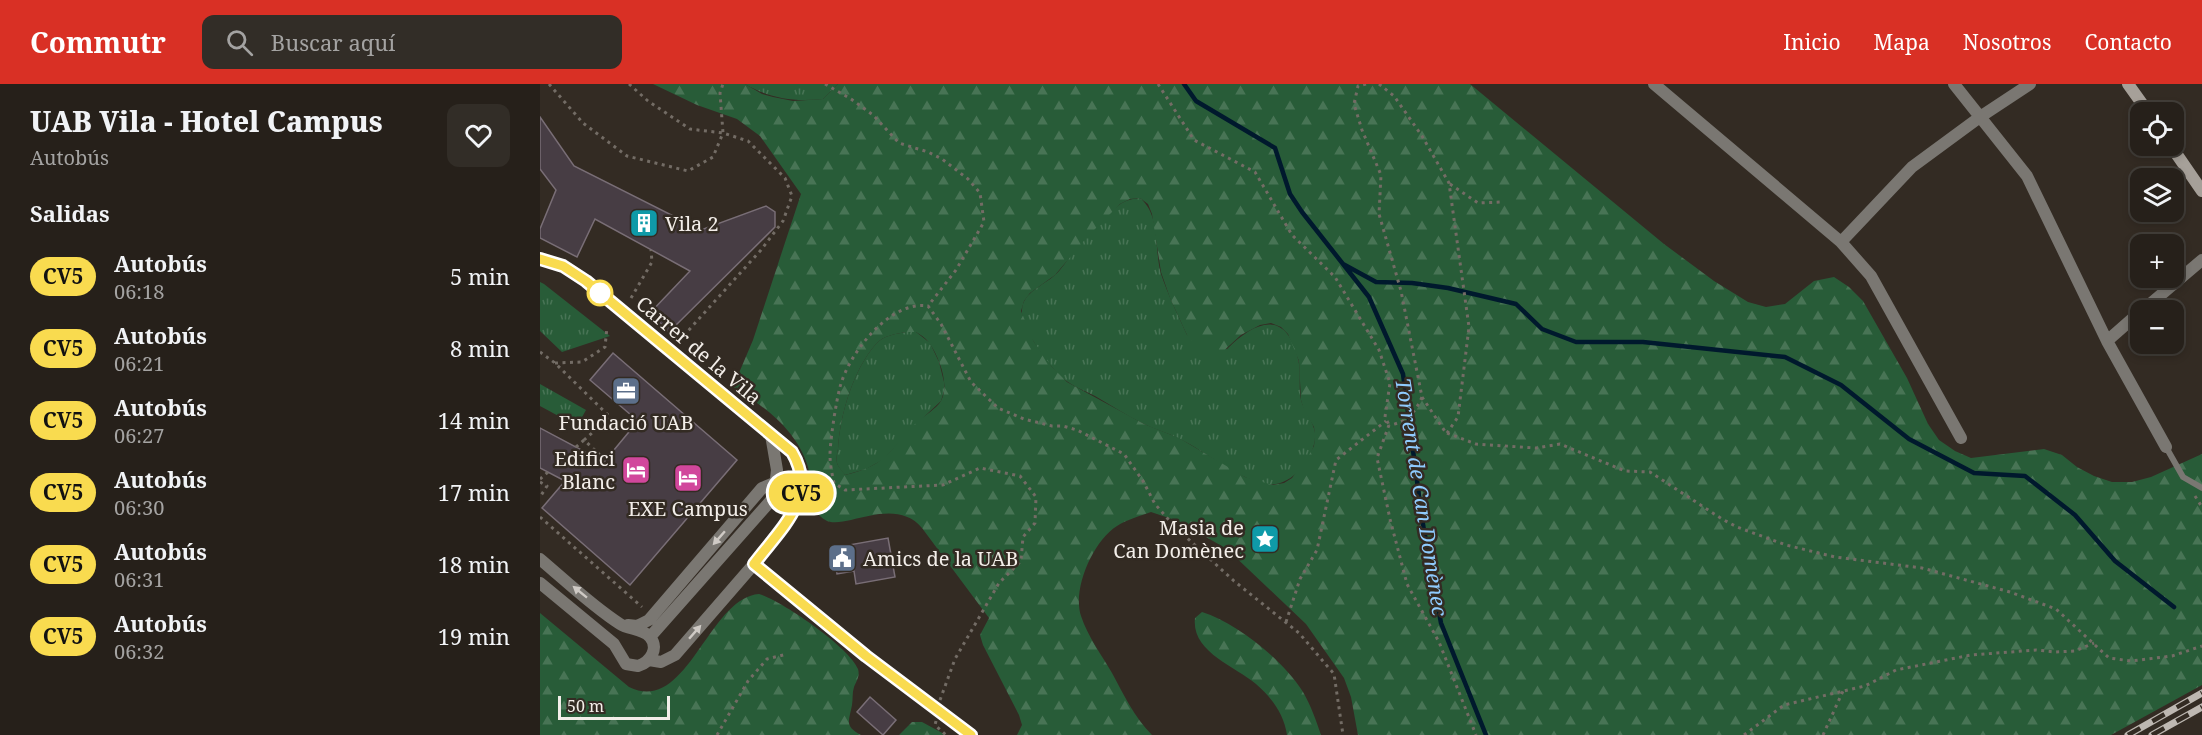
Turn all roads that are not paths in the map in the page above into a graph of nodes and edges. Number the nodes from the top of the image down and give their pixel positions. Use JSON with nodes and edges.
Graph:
{"nodes":[{"id":1,"x":1654,"y":84,"type":"edge"},
{"id":2,"x":1954,"y":84,"type":"edge"},
{"id":3,"x":2030,"y":84,"type":"edge"},
{"id":4,"x":2128,"y":84,"type":"edge"},
{"id":5,"x":2141,"y":102,"type":"edge"},
{"id":6,"x":1980,"y":117,"type":"junction"},
{"id":7,"x":2178,"y":156,"type":"edge"},
{"id":8,"x":2202,"y":191,"type":"edge"},
{"id":9,"x":1841,"y":242,"type":"junction"},
{"id":10,"x":540,"y":260,"type":"edge"},
{"id":11,"x":2202,"y":260,"type":"edge"},
{"id":12,"x":2154,"y":300,"type":"edge"},
{"id":13,"x":2130,"y":321,"type":"edge"},
{"id":14,"x":2107,"y":341,"type":"junction"},
{"id":15,"x":771,"y":435,"type":"junction"},
{"id":16,"x":1961,"y":438,"type":"dead end"},
{"id":17,"x":2166,"y":447,"type":"joint"},
{"id":18,"x":774,"y":483,"type":"junction"},
{"id":19,"x":2202,"y":488,"type":"edge"},
{"id":20,"x":540,"y":560,"type":"edge"},
{"id":21,"x":754,"y":564,"type":"junction"},
{"id":22,"x":540,"y":583,"type":"edge"},
{"id":23,"x":620,"y":624,"type":"junction"},
{"id":24,"x":650,"y":637,"type":"junction"},
{"id":25,"x":649,"y":660,"type":"junction"},
{"id":26,"x":970,"y":735,"type":"edge"}],
"edges":[{"from":1,"to":9,"type":"street"},
{"from":2,"to":6,"type":"street"},
{"from":3,"to":6,"type":"street"},
{"from":4,"to":5,"type":"street"},
{"from":6,"to":9,"type":"street"},
{"from":6,"to":14,"type":"street"},
{"from":7,"to":8,"type":"street"},
{"from":9,"to":16,"type":"street"},
{"from":10,"to":15,"type":"street","name":"Carrer de la Vila"},
{"from":11,"to":12,"type":"street"},
{"from":13,"to":14,"type":"street"},
{"from":14,"to":17,"type":"street"},
{"from":15,"to":18,"type":"street"},
{"from":15,"to":21,"type":"street","name":"Carrer de la Vila"},
{"from":17,"to":19,"type":"lane"},
{"from":18,"to":23,"type":"street","one_way":true},
{"from":18,"to":24,"type":"street"},
{"from":23,"to":20,"type":"street","one_way":true},
{"from":25,"to":21,"type":"street","name":"Carrer de la Vila","one_way":true},
{"from":21,"to":26,"type":"lane"},
{"from":22,"to":25,"type":"street","name":"Carrer de la Vila"},
{"from":23,"to":24,"type":"street"},
{"from":24,"to":25,"type":"street"}]}
